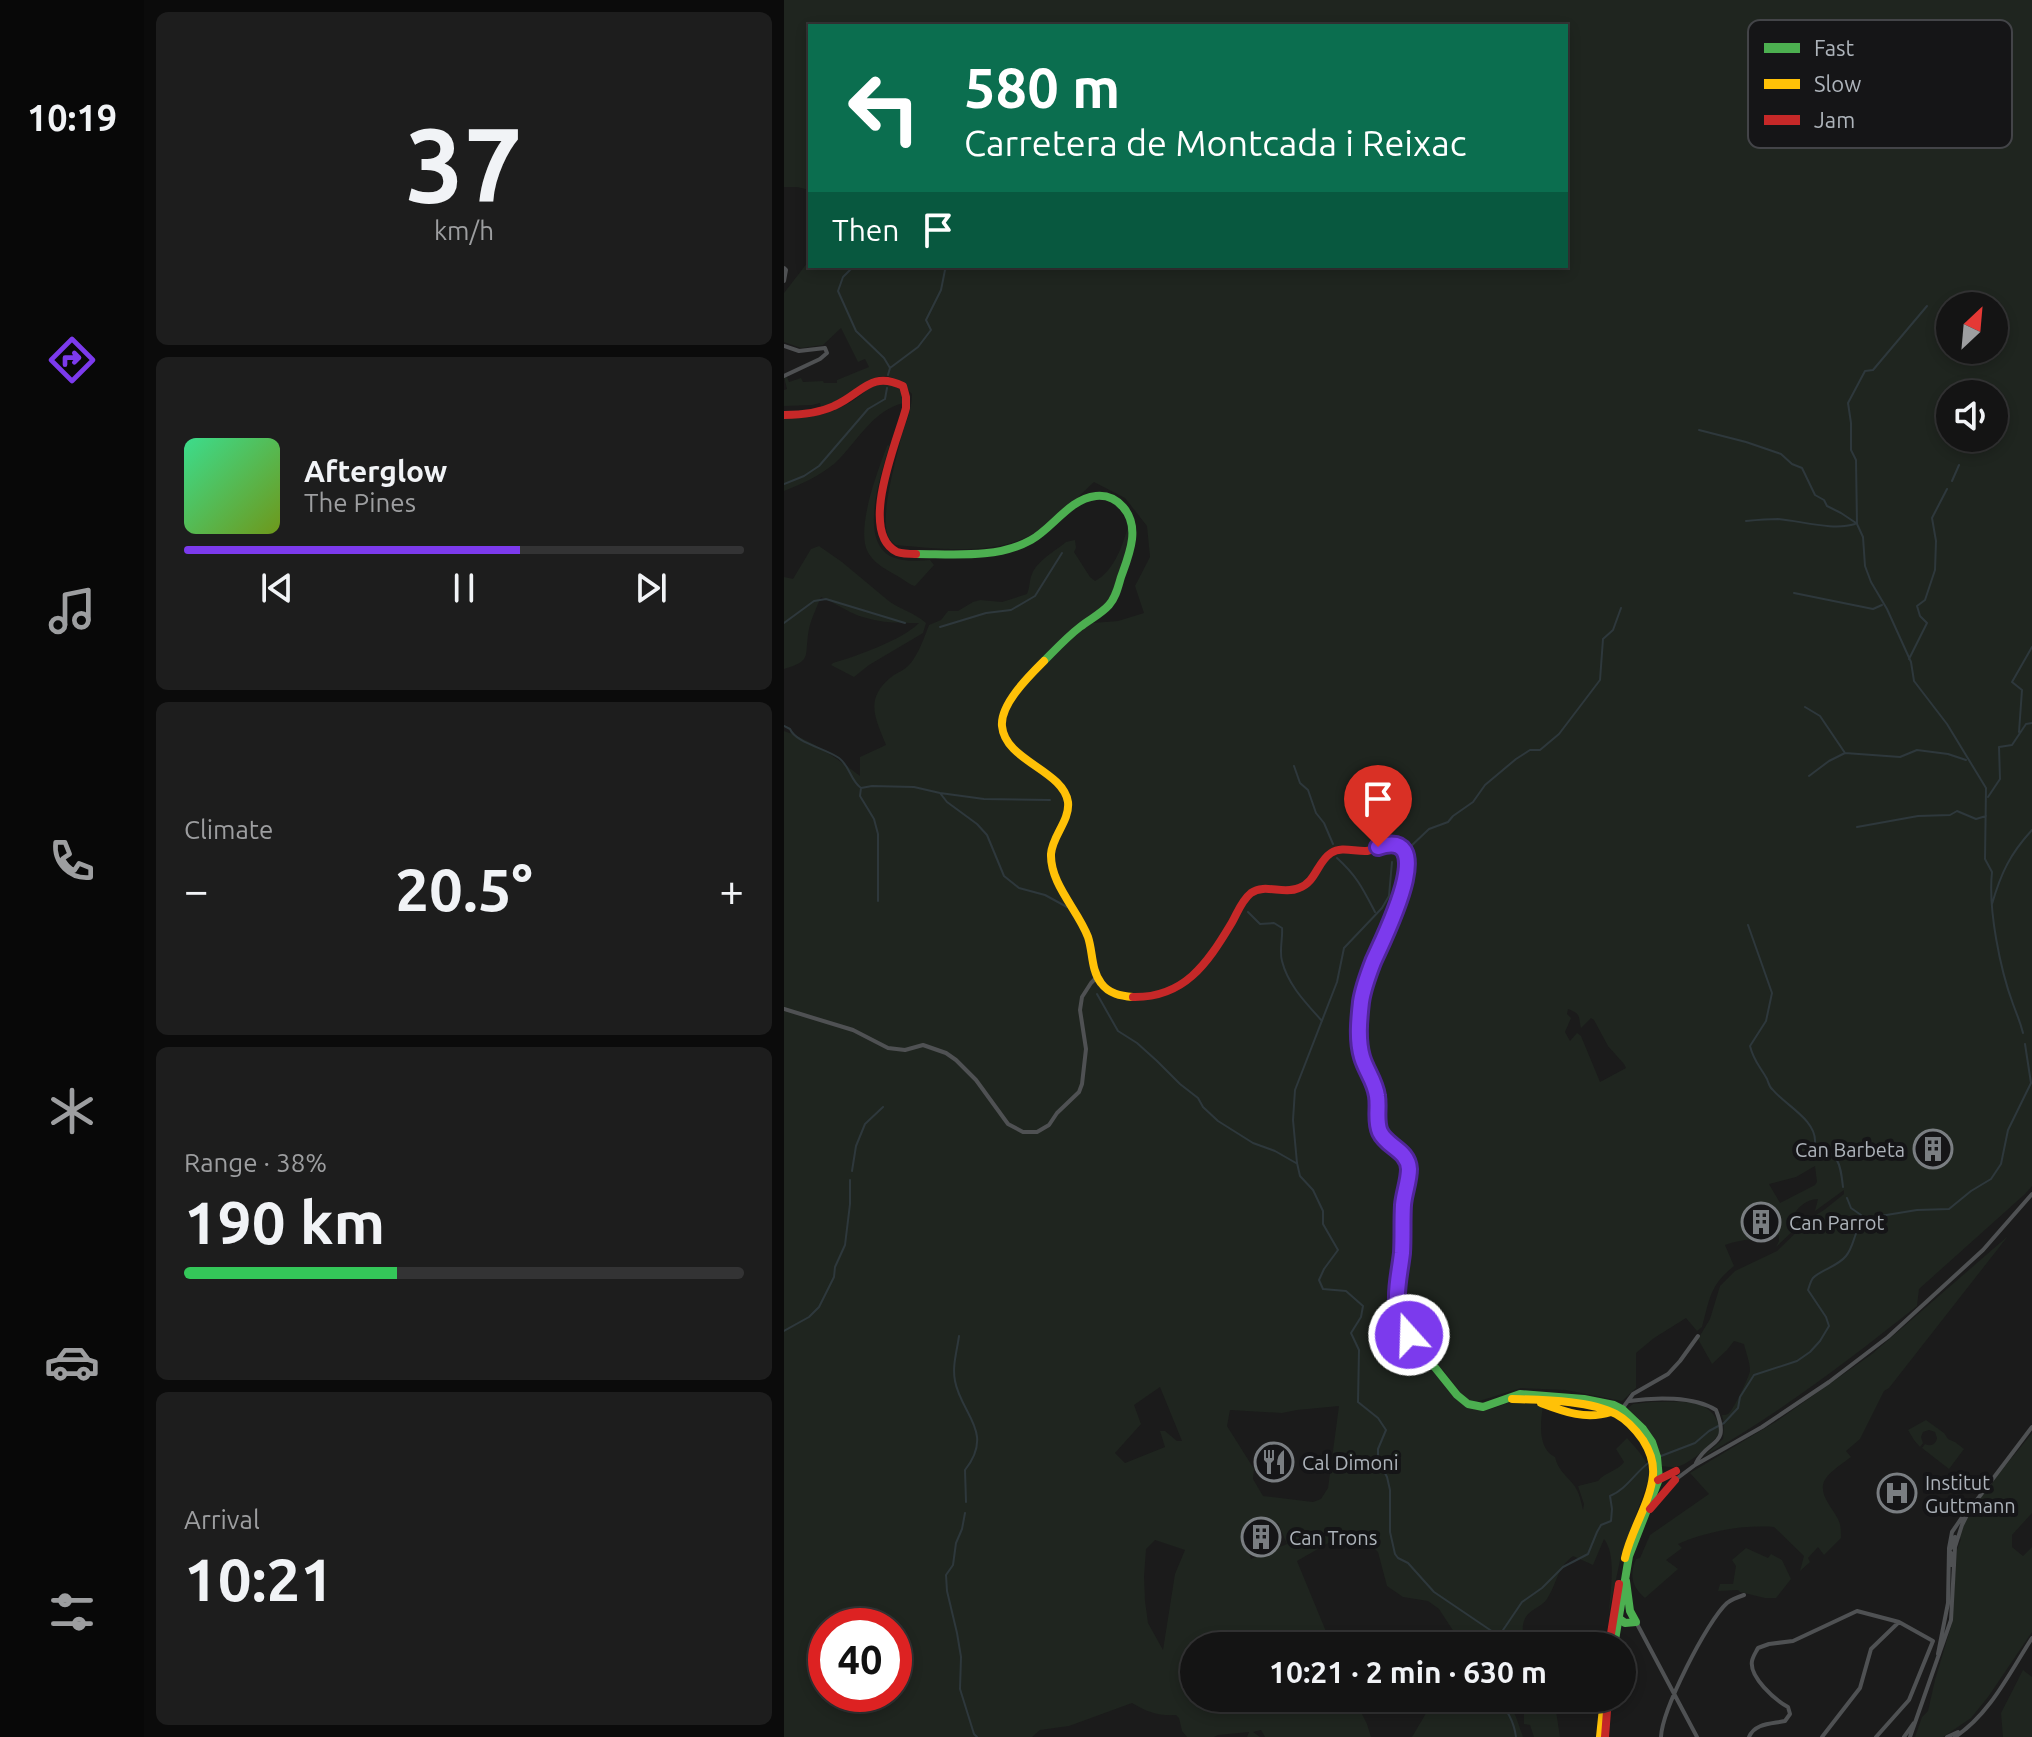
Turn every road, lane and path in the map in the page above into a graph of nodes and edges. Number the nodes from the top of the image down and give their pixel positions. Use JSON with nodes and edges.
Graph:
{"nodes":[{"id":1,"x":784,"y":268,"type":"edge"},
{"id":2,"x":784,"y":281,"type":"edge"},
{"id":3,"x":784,"y":346,"type":"edge"},
{"id":4,"x":784,"y":376,"type":"edge"},
{"id":5,"x":784,"y":415,"type":"edge"},
{"id":6,"x":1097,"y":977,"type":"junction"},
{"id":7,"x":784,"y":1009,"type":"edge"},
{"id":8,"x":2032,"y":1194,"type":"edge"},
{"id":9,"x":1698,"y":1336,"type":"dead end"},
{"id":10,"x":1557,"y":1397,"type":"junction"},
{"id":11,"x":1508,"y":1398,"type":"junction"},
{"id":12,"x":1629,"y":1401,"type":"junction"},
{"id":13,"x":1622,"y":1409,"type":"junction"},
{"id":14,"x":1586,"y":1411,"type":"junction"},
{"id":15,"x":2032,"y":1427,"type":"edge"},
{"id":16,"x":1649,"y":1444,"type":"junction"},
{"id":17,"x":1695,"y":1465,"type":"junction"},
{"id":18,"x":1656,"y":1468,"type":"junction"},
{"id":19,"x":1675,"y":1476,"type":"junction"},
{"id":20,"x":1659,"y":1479,"type":"junction"},
{"id":21,"x":1970,"y":1509,"type":"junction"},
{"id":22,"x":1644,"y":1513,"type":"junction"},
{"id":23,"x":1959,"y":1532,"type":"junction"},
{"id":24,"x":1949,"y":1550,"type":"junction"},
{"id":25,"x":1627,"y":1565,"type":"junction"},
{"id":26,"x":1954,"y":1580,"type":"junction"},
{"id":27,"x":1618,"y":1589,"type":"junction"},
{"id":28,"x":1744,"y":1595,"type":"dead end"},
{"id":29,"x":1948,"y":1599,"type":"junction"},
{"id":30,"x":1630,"y":1611,"type":"junction"},
{"id":31,"x":1617,"y":1617,"type":"junction"},
{"id":32,"x":1899,"y":1622,"type":"junction"},
{"id":33,"x":1632,"y":1623,"type":"junction"},
{"id":34,"x":1950,"y":1625,"type":"junction"},
{"id":35,"x":1613,"y":1632,"type":"edge"},
{"id":36,"x":1614,"y":1632,"type":"edge"},
{"id":37,"x":1623,"y":1632,"type":"edge"},
{"id":38,"x":2032,"y":1638,"type":"edge"},
{"id":39,"x":1938,"y":1656,"type":"junction"},
{"id":40,"x":1675,"y":1694,"type":"junction"},
{"id":41,"x":1605,"y":1712,"type":"edge"},
{"id":42,"x":1964,"y":1730,"type":"junction"},
{"id":43,"x":1602,"y":1737,"type":"edge"},
{"id":44,"x":1661,"y":1737,"type":"edge"},
{"id":45,"x":1697,"y":1737,"type":"edge"},
{"id":46,"x":1749,"y":1737,"type":"edge"},
{"id":47,"x":1822,"y":1737,"type":"edge"},
{"id":48,"x":1876,"y":1737,"type":"edge"},
{"id":49,"x":1907,"y":1737,"type":"edge"},
{"id":50,"x":1947,"y":1737,"type":"edge"},
{"id":51,"x":1955,"y":1737,"type":"edge"}],
"edges":[{"from":1,"to":2,"type":"street"},
{"from":3,"to":4,"type":"street"},
{"from":5,"to":6,"type":"street"},
{"from":6,"to":7,"type":"street"},
{"from":6,"to":11,"type":"street"},
{"from":8,"to":17,"type":"street"},
{"from":9,"to":12,"type":"street"},
{"from":10,"to":11,"type":"street"},
{"from":10,"to":13,"type":"street"},
{"from":10,"to":14,"type":"street"},
{"from":11,"to":14,"type":"street"},
{"from":12,"to":13,"type":"street"},
{"from":12,"to":17,"type":"street"},
{"from":13,"to":14,"type":"street"},
{"from":13,"to":16,"type":"street"},
{"from":14,"to":16,"type":"street"},
{"from":15,"to":21,"type":"street"},
{"from":16,"to":18,"type":"street"},
{"from":17,"to":19,"type":"street"},
{"from":17,"to":19,"type":"street"},
{"from":18,"to":19,"type":"street"},
{"from":18,"to":20,"type":"street"},
{"from":18,"to":22,"type":"street"},
{"from":19,"to":20,"type":"street"},
{"from":19,"to":22,"type":"street"},
{"from":20,"to":22,"type":"street"},
{"from":21,"to":23,"type":"street"},
{"from":21,"to":24,"type":"street"},
{"from":22,"to":25,"type":"street"},
{"from":22,"to":27,"type":"street"},
{"from":23,"to":24,"type":"street"},
{"from":23,"to":26,"type":"street"},
{"from":24,"to":26,"type":"street"},
{"from":24,"to":29,"type":"street"},
{"from":25,"to":30,"type":"street"},
{"from":25,"to":31,"type":"street"},
{"from":26,"to":34,"type":"street"},
{"from":27,"to":31,"type":"street"},
{"from":27,"to":35,"type":"street"},
{"from":28,"to":40,"type":"street"},
{"from":29,"to":34,"type":"street"},
{"from":29,"to":39,"type":"street"},
{"from":30,"to":31,"type":"street"},
{"from":30,"to":33,"type":"street"},
{"from":31,"to":33,"type":"street"},
{"from":31,"to":36,"type":"street"},
{"from":32,"to":46,"type":"street"},
{"from":32,"to":47,"type":"street"},
{"from":32,"to":48,"type":"street"},
{"from":33,"to":37,"type":"street"},
{"from":33,"to":40,"type":"street"},
{"from":34,"to":39,"type":"street"},
{"from":38,"to":42,"type":"street"},
{"from":39,"to":49,"type":"street"},
{"from":40,"to":44,"type":"street"},
{"from":40,"to":45,"type":"street"},
{"from":41,"to":43,"type":"street"},
{"from":42,"to":50,"type":"street"},
{"from":42,"to":51,"type":"street"}]}
